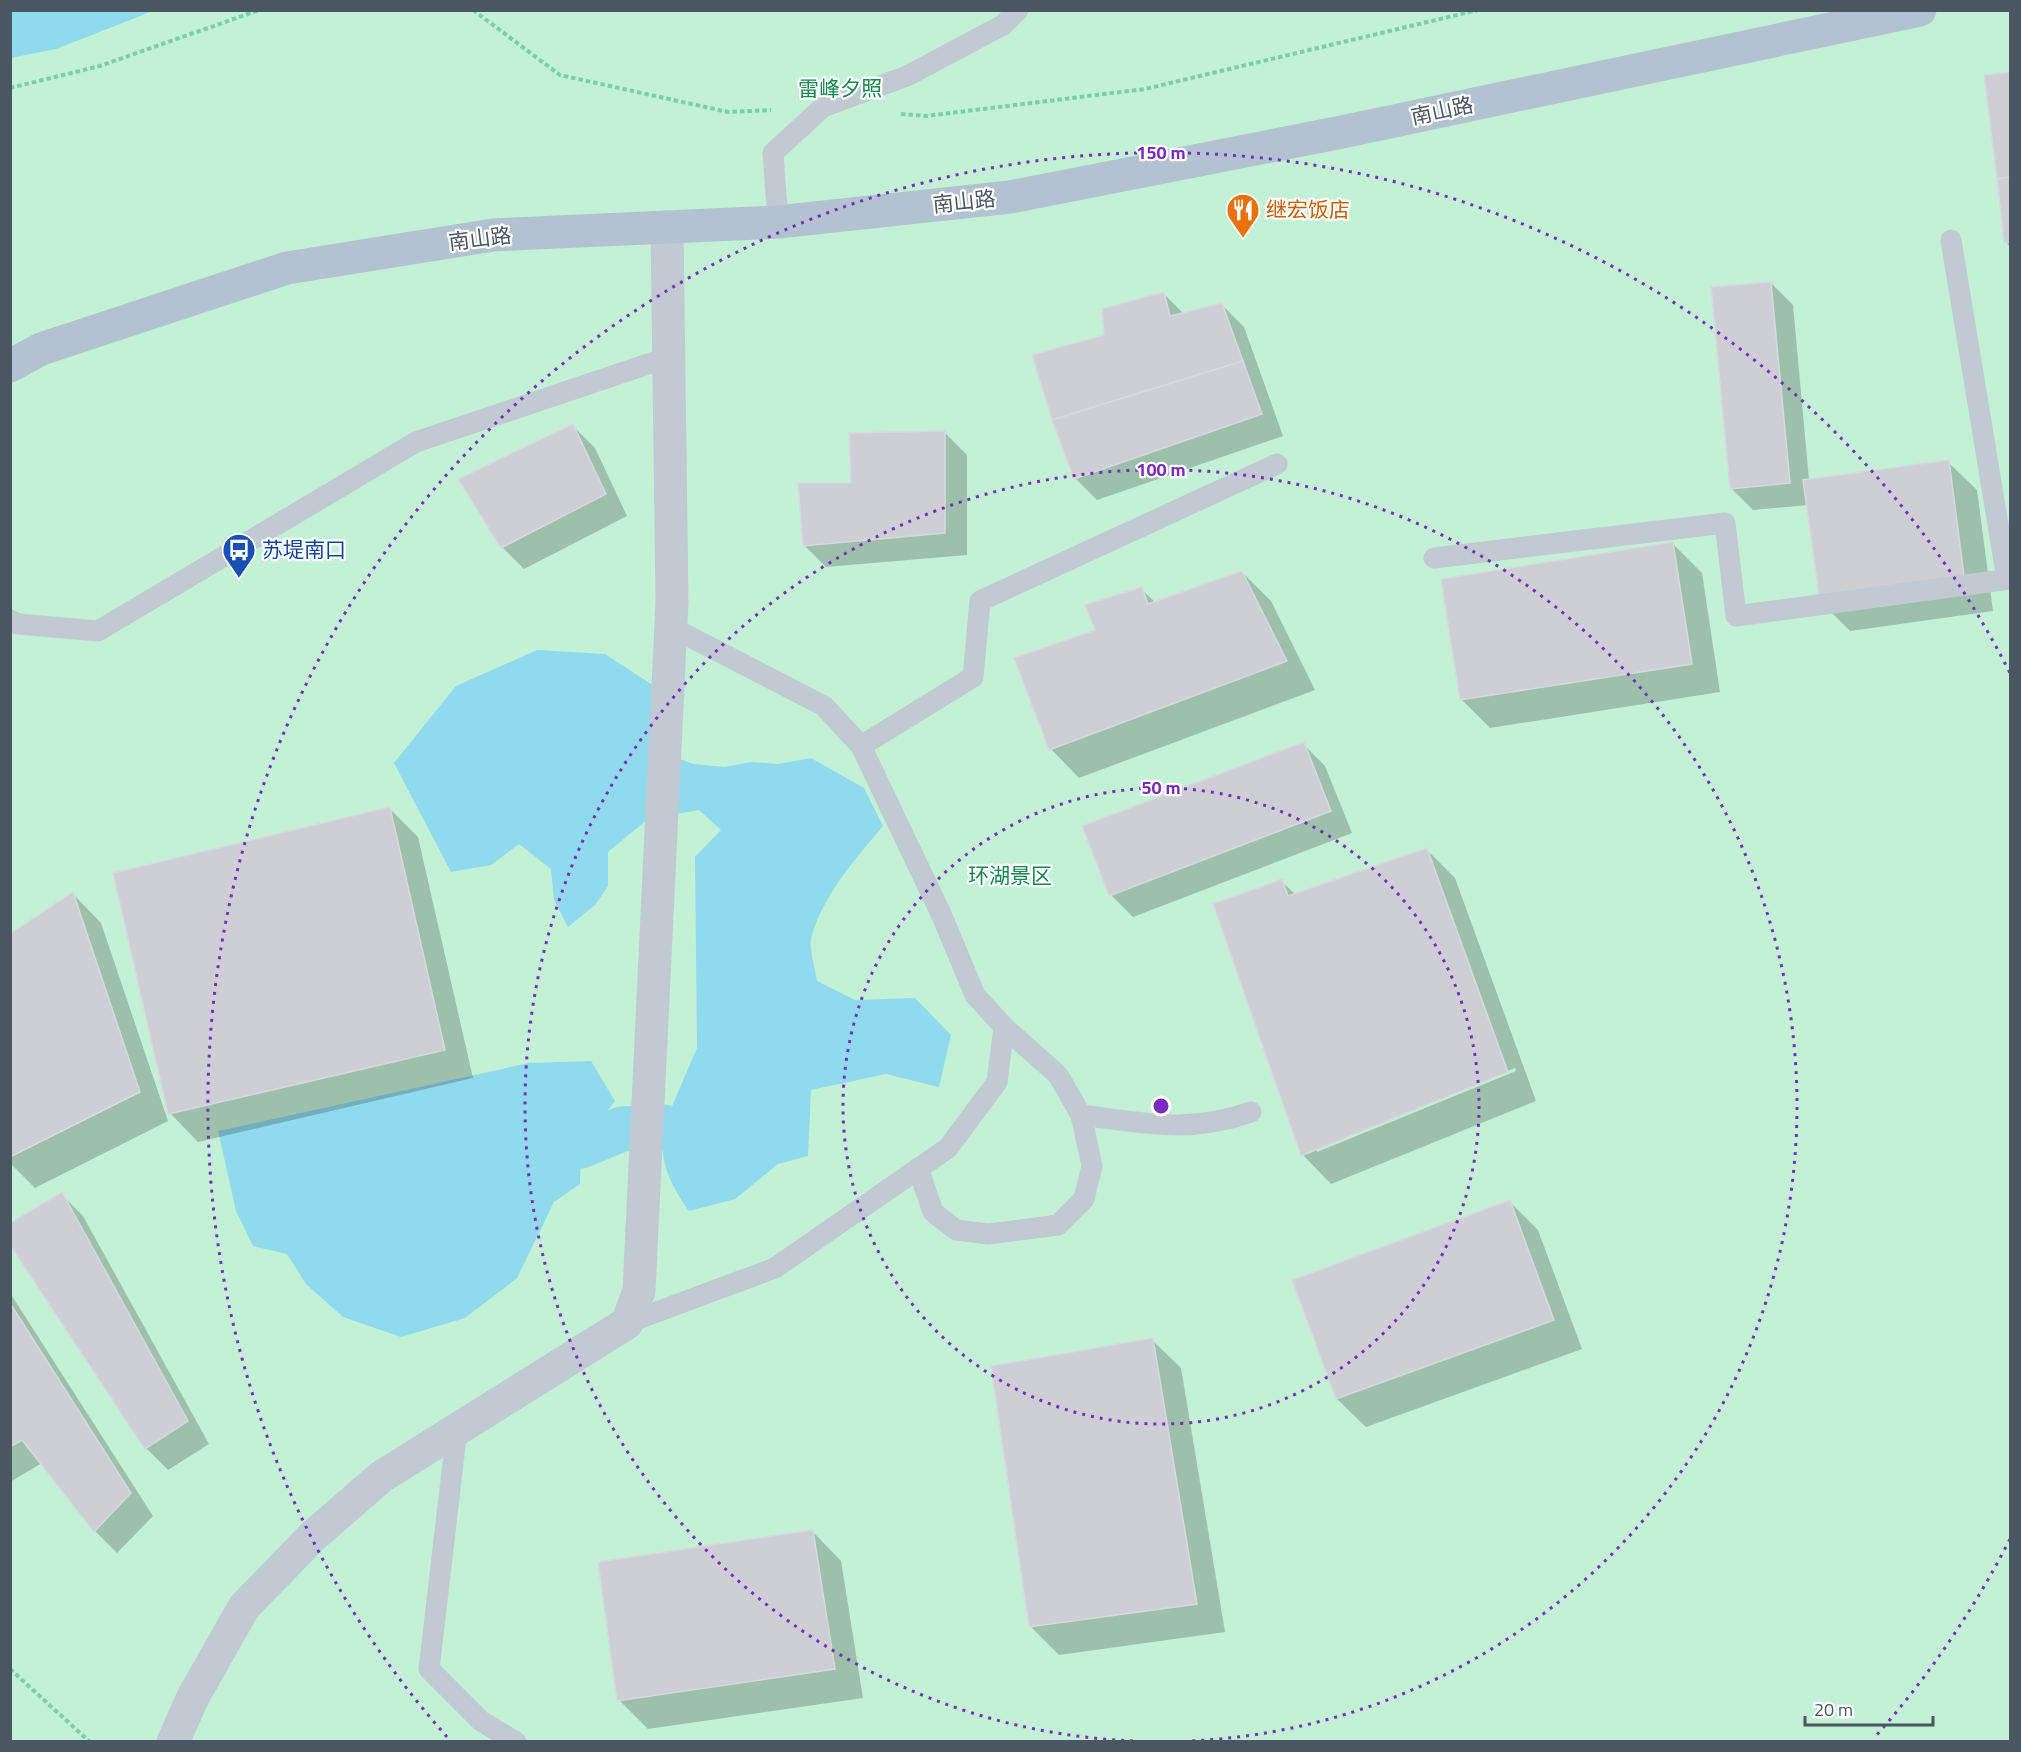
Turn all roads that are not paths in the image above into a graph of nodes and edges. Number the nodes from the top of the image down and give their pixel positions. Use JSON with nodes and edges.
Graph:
{"nodes":[{"id":1,"x":1018,"y":10,"type":"edge"},
{"id":2,"x":1920,"y":10,"type":"edge"},
{"id":3,"x":778,"y":222,"type":"junction"},
{"id":4,"x":667,"y":227,"type":"junction"},
{"id":5,"x":1951,"y":240,"type":"dead end"},
{"id":6,"x":669,"y":357,"type":"junction"},
{"id":7,"x":10,"y":366,"type":"edge"},
{"id":8,"x":1278,"y":464,"type":"dead end"},
{"id":9,"x":1434,"y":558,"type":"dead end"},
{"id":10,"x":2009,"y":579,"type":"edge"},
{"id":11,"x":10,"y":620,"type":"edge"},
{"id":12,"x":670,"y":627,"type":"junction"},
{"id":13,"x":861,"y":746,"type":"junction"},
{"id":14,"x":1004,"y":1027,"type":"junction"},
{"id":15,"x":1251,"y":1112,"type":"dead end"},
{"id":16,"x":1081,"y":1115,"type":"junction"},
{"id":17,"x":918,"y":1168,"type":"junction"},
{"id":18,"x":627,"y":1323,"type":"junction"},
{"id":19,"x":457,"y":1429,"type":"junction"},
{"id":20,"x":173,"y":1742,"type":"edge"},
{"id":21,"x":516,"y":1742,"type":"edge"}],
"edges":[{"from":1,"to":3,"type":"lane"},
{"from":2,"to":3,"type":"main road","name":"南山路"},
{"from":3,"to":4,"type":"main road","name":"南山路"},
{"from":4,"to":6,"type":"street"},
{"from":4,"to":7,"type":"main road","name":"南山路"},
{"from":5,"to":10,"type":"lane"},
{"from":6,"to":11,"type":"lane"},
{"from":6,"to":12,"type":"street"},
{"from":8,"to":13,"type":"lane"},
{"from":9,"to":10,"type":"lane"},
{"from":12,"to":13,"type":"lane"},
{"from":12,"to":18,"type":"street"},
{"from":13,"to":14,"type":"lane"},
{"from":14,"to":16,"type":"lane"},
{"from":14,"to":17,"type":"lane"},
{"from":15,"to":16,"type":"lane"},
{"from":16,"to":17,"type":"lane"},
{"from":17,"to":18,"type":"lane"},
{"from":18,"to":19,"type":"street"},
{"from":19,"to":20,"type":"street"},
{"from":19,"to":21,"type":"lane"}]}
